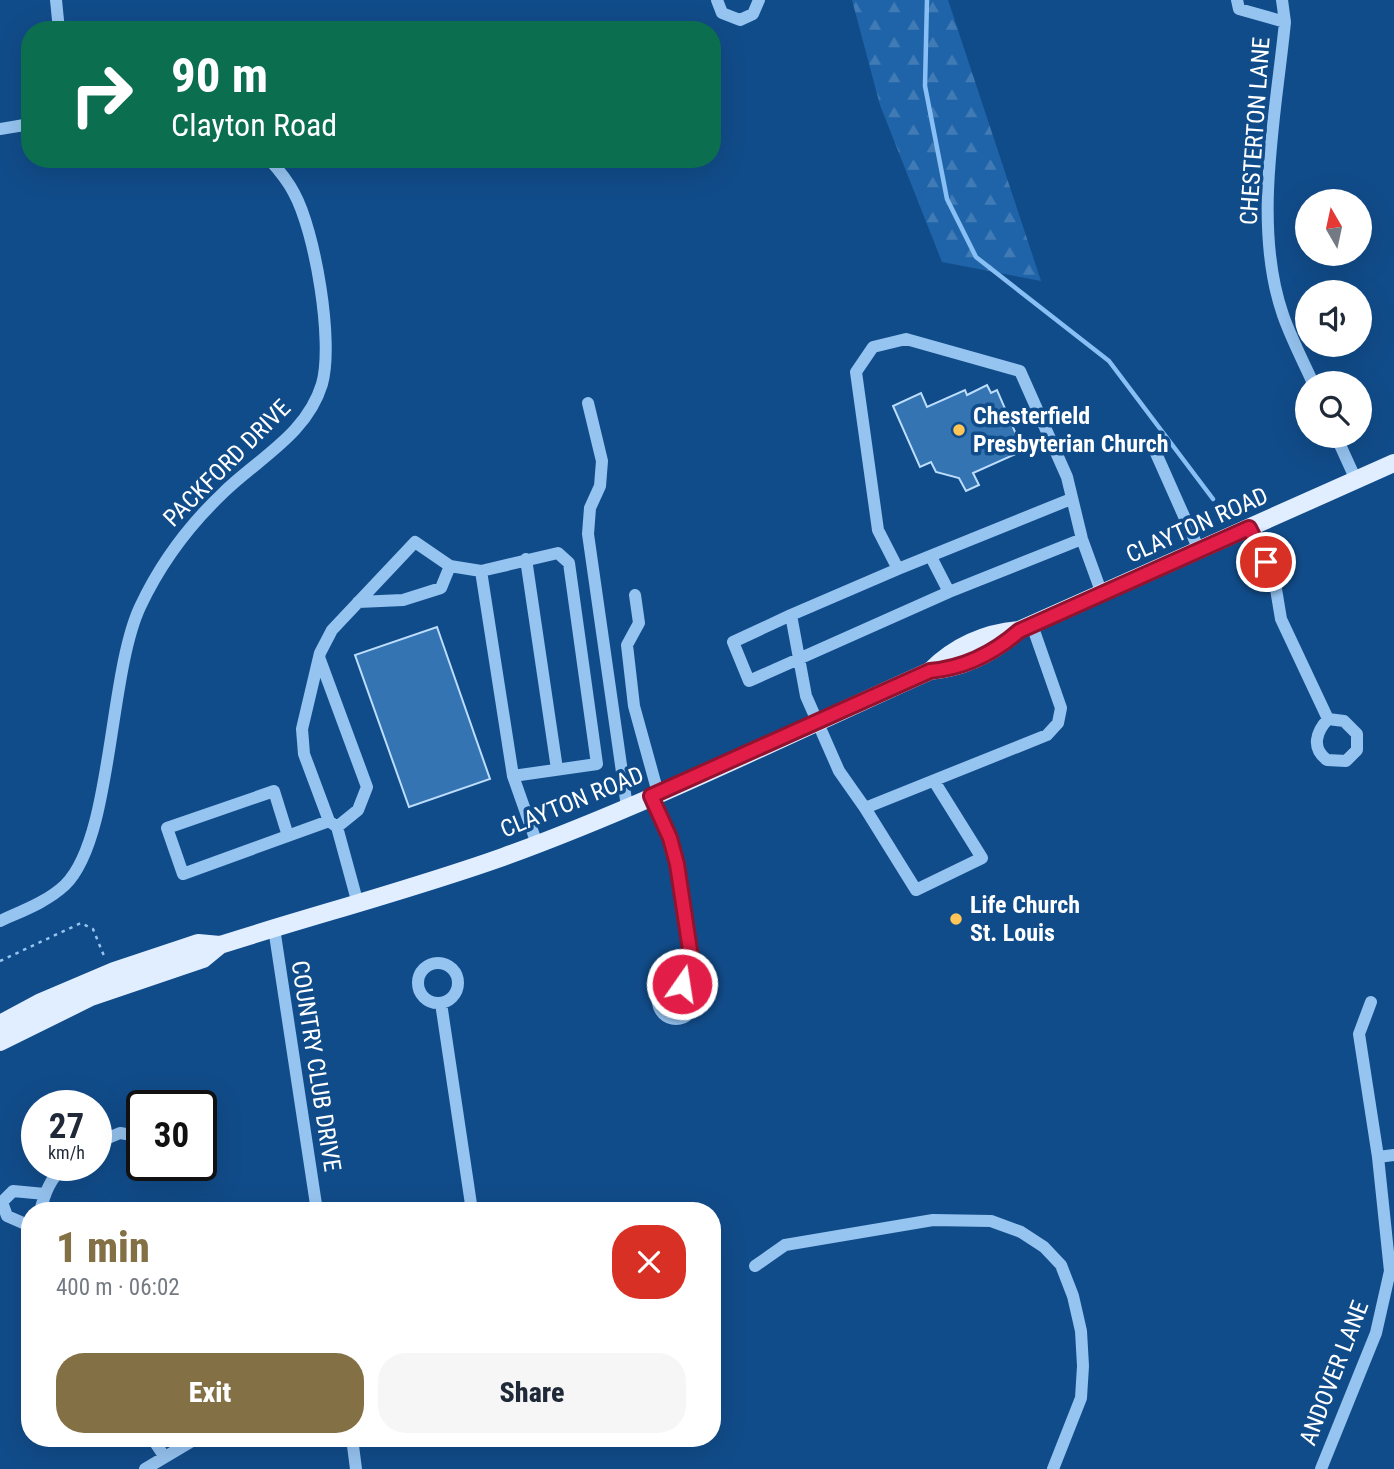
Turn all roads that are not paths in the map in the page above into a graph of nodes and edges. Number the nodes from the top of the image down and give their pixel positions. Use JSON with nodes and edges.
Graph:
{"nodes":[{"id":1,"x":56,"y":0,"type":"edge"},
{"id":2,"x":717,"y":0,"type":"edge"},
{"id":3,"x":759,"y":0,"type":"edge"},
{"id":4,"x":1237,"y":0,"type":"edge"},
{"id":5,"x":1282,"y":0,"type":"edge"},
{"id":6,"x":58,"y":21,"type":"edge"},
{"id":7,"x":1285,"y":22,"type":"junction"},
{"id":8,"x":21,"y":126,"type":"edge"},
{"id":9,"x":0,"y":129,"type":"edge"},
{"id":10,"x":276,"y":168,"type":"edge"},
{"id":11,"x":1308,"y":371,"type":"edge"},
{"id":12,"x":588,"y":403,"type":"dead end"},
{"id":13,"x":1151,"y":442,"type":"dead end"},
{"id":14,"x":1341,"y":448,"type":"edge"},
{"id":15,"x":1394,"y":463,"type":"edge"},
{"id":16,"x":1356,"y":480,"type":"junction"},
{"id":17,"x":1071,"y":499,"type":"junction"},
{"id":18,"x":1249,"y":528,"type":"junction"},
{"id":19,"x":1082,"y":539,"type":"junction"},
{"id":20,"x":1199,"y":550,"type":"junction"},
{"id":21,"x":931,"y":557,"type":"junction"},
{"id":22,"x":526,"y":559,"type":"junction"},
{"id":23,"x":450,"y":566,"type":"junction"},
{"id":24,"x":898,"y":569,"type":"junction"},
{"id":25,"x":481,"y":571,"type":"junction"},
{"id":26,"x":949,"y":592,"type":"junction"},
{"id":27,"x":1102,"y":594,"type":"junction"},
{"id":28,"x":635,"y":595,"type":"dead end"},
{"id":29,"x":358,"y":602,"type":"junction"},
{"id":30,"x":791,"y":615,"type":"junction"},
{"id":31,"x":1025,"y":628,"type":"junction"},
{"id":32,"x":319,"y":657,"type":"junction"},
{"id":33,"x":799,"y":660,"type":"junction"},
{"id":34,"x":1328,"y":719,"type":"dead end"},
{"id":35,"x":818,"y":721,"type":"junction"},
{"id":36,"x":556,"y":769,"type":"junction"},
{"id":37,"x":513,"y":776,"type":"junction"},
{"id":38,"x":933,"y":781,"type":"junction"},
{"id":39,"x":655,"y":794,"type":"junction"},
{"id":40,"x":627,"y":807,"type":"junction"},
{"id":41,"x":865,"y":808,"type":"junction"},
{"id":42,"x":333,"y":824,"type":"junction"},
{"id":43,"x":288,"y":836,"type":"junction"},
{"id":44,"x":537,"y":844,"type":"junction"},
{"id":45,"x":358,"y":904,"type":"junction"},
{"id":46,"x":0,"y":920,"type":"edge"},
{"id":47,"x":274,"y":928,"type":"junction"},
{"id":48,"x":220,"y":945,"type":"junction"},
{"id":49,"x":682,"y":984,"type":"dead end"},
{"id":50,"x":1371,"y":1002,"type":"dead end"},
{"id":51,"x":441,"y":1003,"type":"dead end"},
{"id":52,"x":0,"y":1024,"type":"edge"},
{"id":53,"x":0,"y":1042,"type":"edge"},
{"id":54,"x":1394,"y":1155,"type":"edge"},
{"id":55,"x":1378,"y":1157,"type":"junction"},
{"id":56,"x":51,"y":1181,"type":"edge"},
{"id":57,"x":44,"y":1194,"type":"junction"},
{"id":58,"x":42,"y":1202,"type":"edge"},
{"id":59,"x":316,"y":1202,"type":"edge"},
{"id":60,"x":471,"y":1202,"type":"edge"},
{"id":61,"x":21,"y":1222,"type":"edge"},
{"id":62,"x":755,"y":1266,"type":"dead end"},
{"id":63,"x":158,"y":1447,"type":"edge"},
{"id":64,"x":180,"y":1447,"type":"edge"},
{"id":65,"x":353,"y":1447,"type":"edge"},
{"id":66,"x":164,"y":1456,"type":"junction"},
{"id":67,"x":145,"y":1469,"type":"edge"},
{"id":68,"x":356,"y":1469,"type":"edge"},
{"id":69,"x":1053,"y":1469,"type":"edge"},
{"id":70,"x":1321,"y":1469,"type":"edge"}],
"edges":[{"from":1,"to":6,"type":"street"},
{"from":2,"to":3,"type":"street"},
{"from":4,"to":7,"type":"street"},
{"from":5,"to":7,"type":"street","name":"CHESTERTON LANE"},
{"from":7,"to":11,"type":"street","name":"CHESTERTON LANE"},
{"from":8,"to":9,"type":"street"},
{"from":10,"to":46,"type":"street","name":"PACKFORD DRIVE"},
{"from":12,"to":40,"type":"street"},
{"from":13,"to":20,"type":"street"},
{"from":14,"to":16,"type":"street"},
{"from":15,"to":16,"type":"main road","name":"CLAYTON ROAD"},
{"from":16,"to":18,"type":"main road","name":"CLAYTON ROAD"},
{"from":17,"to":19,"type":"street"},
{"from":17,"to":21,"type":"street"},
{"from":17,"to":24,"type":"street"},
{"from":18,"to":20,"type":"main road","name":"CLAYTON ROAD"},
{"from":18,"to":34,"type":"street"},
{"from":19,"to":26,"type":"street"},
{"from":19,"to":27,"type":"street"},
{"from":20,"to":27,"type":"main road","name":"CLAYTON ROAD"},
{"from":21,"to":24,"type":"street"},
{"from":21,"to":26,"type":"street"},
{"from":22,"to":25,"type":"street"},
{"from":22,"to":36,"type":"street"},
{"from":22,"to":36,"type":"street"},
{"from":23,"to":25,"type":"street"},
{"from":23,"to":29,"type":"street"},
{"from":23,"to":29,"type":"street"},
{"from":24,"to":30,"type":"street"},
{"from":25,"to":37,"type":"street"},
{"from":26,"to":33,"type":"street"},
{"from":27,"to":31,"type":"main road","name":"CLAYTON ROAD"},
{"from":28,"to":39,"type":"street"},
{"from":29,"to":32,"type":"street"},
{"from":30,"to":33,"type":"street"},
{"from":30,"to":33,"type":"street"},
{"from":31,"to":35,"type":"main road","name":"CLAYTON ROAD"},
{"from":31,"to":38,"type":"street"},
{"from":32,"to":42,"type":"street"},
{"from":32,"to":42,"type":"street"},
{"from":33,"to":35,"type":"street"},
{"from":35,"to":39,"type":"main road","name":"CLAYTON ROAD"},
{"from":35,"to":41,"type":"street"},
{"from":36,"to":37,"type":"street"},
{"from":37,"to":44,"type":"street"},
{"from":38,"to":41,"type":"street"},
{"from":38,"to":41,"type":"street"},
{"from":39,"to":40,"type":"main road","name":"CLAYTON ROAD"},
{"from":39,"to":49,"type":"street"},
{"from":40,"to":44,"type":"main road","name":"CLAYTON ROAD"},
{"from":42,"to":43,"type":"street"},
{"from":42,"to":45,"type":"street"},
{"from":43,"to":43,"type":"street"},
{"from":44,"to":45,"type":"main road","name":"CLAYTON ROAD"},
{"from":45,"to":47,"type":"main road","name":"CLAYTON ROAD"},
{"from":47,"to":48,"type":"main road","name":"CLAYTON ROAD"},
{"from":47,"to":59,"type":"street","name":"COUNTRY CLUB DRIVE"},
{"from":48,"to":52,"type":"main road","name":"CLAYTON ROAD"},
{"from":48,"to":53,"type":"main road","name":"CLAYTON ROAD"},
{"from":50,"to":55,"type":"street","name":"ANDOVER LANE"},
{"from":51,"to":60,"type":"street"},
{"from":54,"to":55,"type":"street"},
{"from":55,"to":70,"type":"street","name":"ANDOVER LANE"},
{"from":56,"to":57,"type":"street"},
{"from":57,"to":58,"type":"street"},
{"from":57,"to":61,"type":"street"},
{"from":62,"to":69,"type":"street"},
{"from":63,"to":66,"type":"street"},
{"from":64,"to":66,"type":"street"},
{"from":65,"to":68,"type":"street"},
{"from":66,"to":67,"type":"street"}]}
